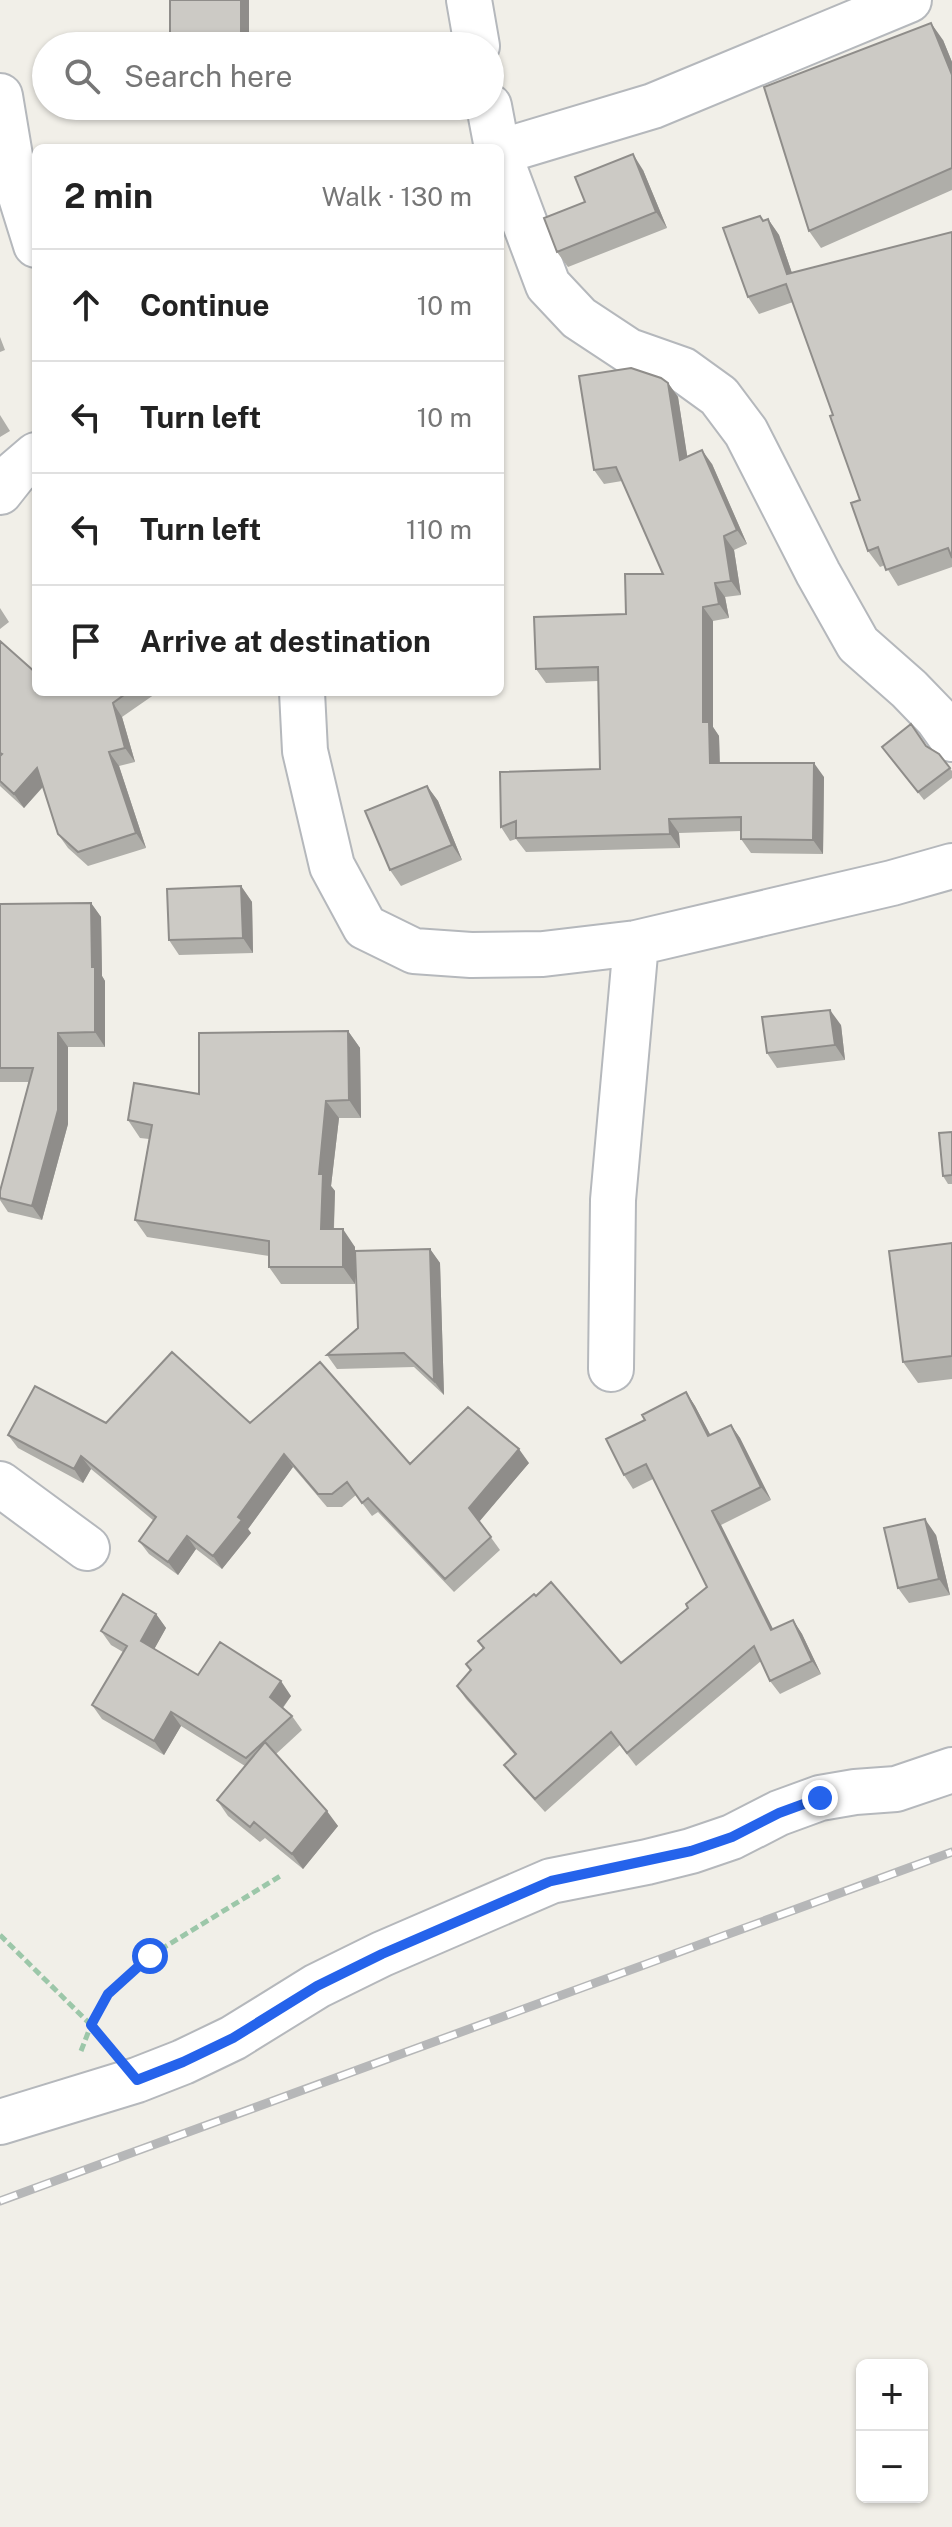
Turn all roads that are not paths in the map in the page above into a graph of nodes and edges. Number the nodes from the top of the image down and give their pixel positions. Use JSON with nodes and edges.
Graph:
{"nodes":[{"id":1,"x":469,"y":0,"type":"edge"},
{"id":2,"x":909,"y":0,"type":"edge"},
{"id":3,"x":475,"y":32,"type":"edge"},
{"id":4,"x":0,"y":96,"type":"edge"},
{"id":5,"x":492,"y":120,"type":"edge"},
{"id":6,"x":497,"y":144,"type":"edge"},
{"id":7,"x":504,"y":151,"type":"edge"},
{"id":8,"x":504,"y":166,"type":"edge"},
{"id":9,"x":32,"y":232,"type":"edge"},
{"id":10,"x":32,"y":458,"type":"edge"},
{"id":11,"x":0,"y":492,"type":"edge"},
{"id":12,"x":302,"y":696,"type":"edge"},
{"id":13,"x":952,"y":739,"type":"edge"},
{"id":14,"x":952,"y":866,"type":"edge"},
{"id":15,"x":636,"y":943,"type":"junction"},
{"id":16,"x":611,"y":1369,"type":"dead end"},
{"id":17,"x":0,"y":1484,"type":"edge"},
{"id":18,"x":87,"y":1548,"type":"dead end"},
{"id":19,"x":952,"y":1770,"type":"edge"},
{"id":20,"x":0,"y":2122,"type":"edge"}],
"edges":[{"from":1,"to":3,"type":"street"},
{"from":2,"to":7,"type":"street"},
{"from":4,"to":9,"type":"street"},
{"from":5,"to":6,"type":"street"},
{"from":8,"to":13,"type":"street"},
{"from":10,"to":11,"type":"street"},
{"from":12,"to":15,"type":"street"},
{"from":14,"to":15,"type":"street"},
{"from":15,"to":16,"type":"street"},
{"from":17,"to":18,"type":"street"},
{"from":19,"to":20,"type":"street"}]}
